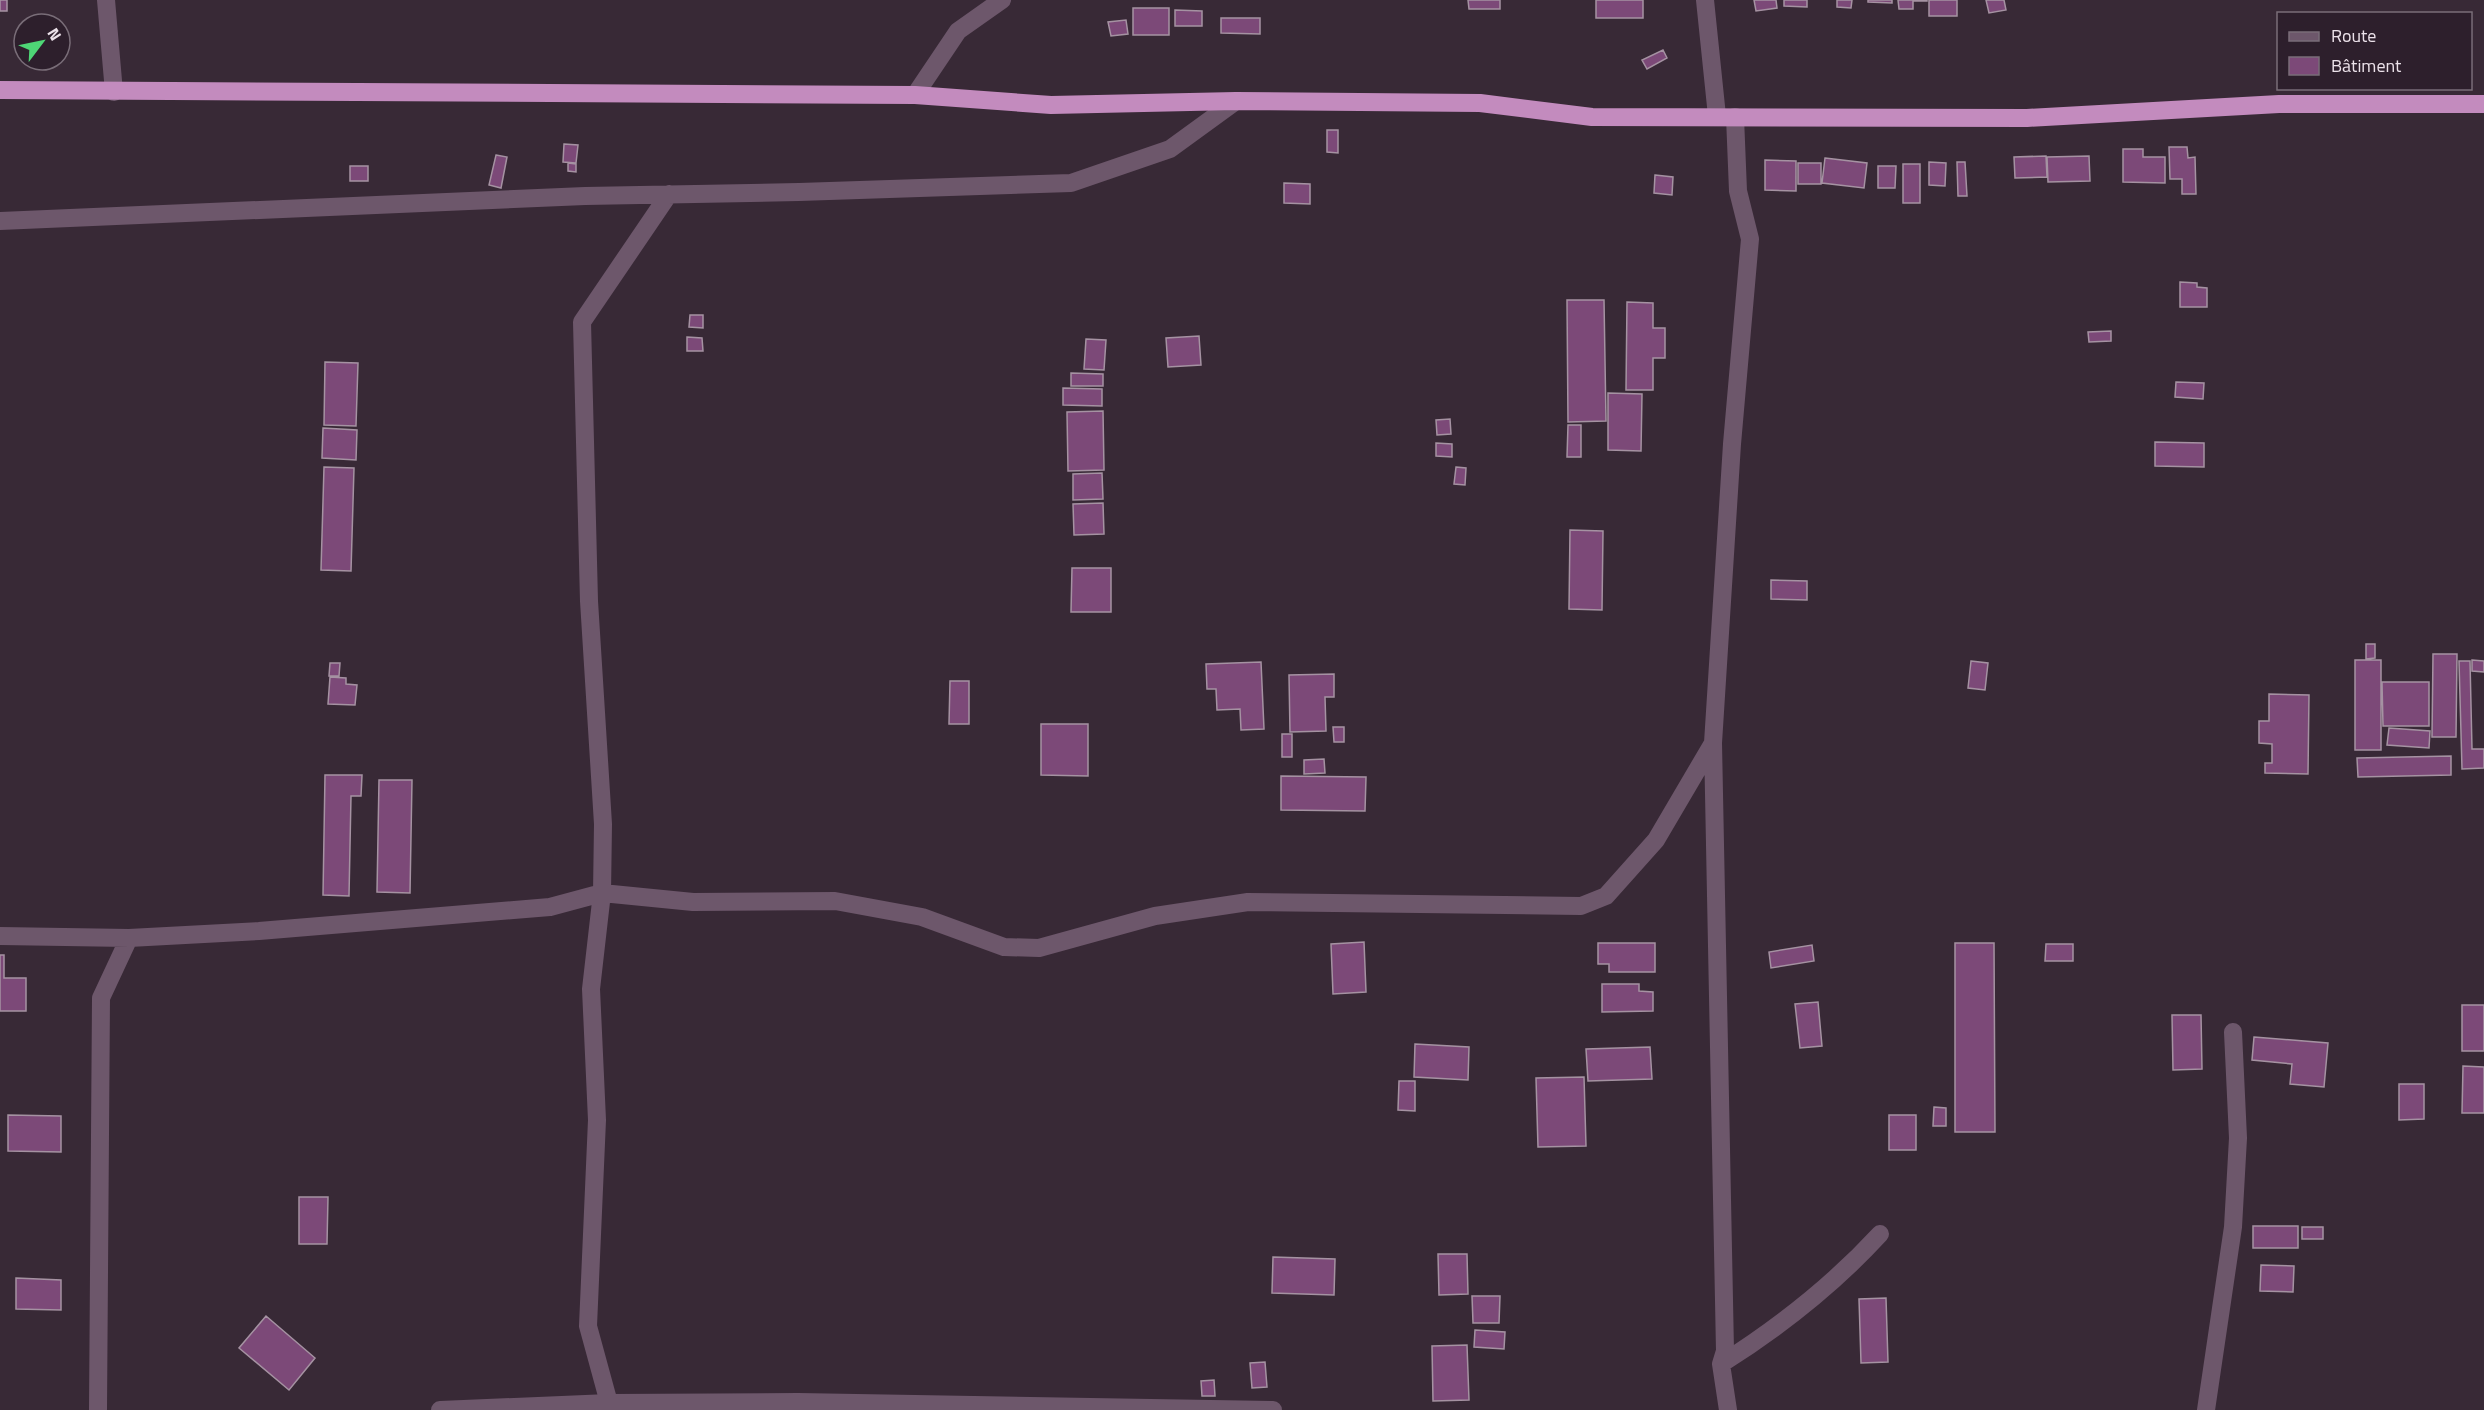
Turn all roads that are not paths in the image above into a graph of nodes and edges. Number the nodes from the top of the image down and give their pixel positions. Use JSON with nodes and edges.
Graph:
{"nodes":[{"id":1,"x":106,"y":0,"type":"edge"},
{"id":2,"x":1002,"y":0,"type":"edge"},
{"id":3,"x":1705,"y":0,"type":"edge"},
{"id":4,"x":0,"y":90,"type":"edge"},
{"id":5,"x":114,"y":92,"type":"junction"},
{"id":6,"x":915,"y":95,"type":"junction"},
{"id":7,"x":1236,"y":101,"type":"junction"},
{"id":8,"x":2484,"y":104,"type":"edge"},
{"id":9,"x":1726,"y":116,"type":"junction"},
{"id":10,"x":669,"y":194,"type":"junction"},
{"id":11,"x":0,"y":221,"type":"edge"},
{"id":12,"x":1713,"y":743,"type":"junction"},
{"id":13,"x":602,"y":893,"type":"junction"},
{"id":14,"x":0,"y":936,"type":"edge"},
{"id":15,"x":129,"y":938,"type":"junction"},
{"id":16,"x":2233,"y":1032,"type":"dead end"},
{"id":17,"x":1880,"y":1234,"type":"dead end"},
{"id":18,"x":1721,"y":1364,"type":"junction"},
{"id":19,"x":609,"y":1406,"type":"edge"},
{"id":20,"x":2205,"y":1409,"type":"edge"},
{"id":21,"x":98,"y":1410,"type":"edge"},
{"id":22,"x":440,"y":1410,"type":"edge"},
{"id":23,"x":1273,"y":1410,"type":"edge"},
{"id":24,"x":1728,"y":1410,"type":"edge"}],
"edges":[{"from":1,"to":5,"type":"street"},
{"from":2,"to":6,"type":"street"},
{"from":3,"to":9,"type":"street"},
{"from":4,"to":5,"type":"highway"},
{"from":5,"to":6,"type":"highway"},
{"from":6,"to":7,"type":"highway"},
{"from":7,"to":9,"type":"highway"},
{"from":7,"to":10,"type":"street"},
{"from":8,"to":9,"type":"highway"},
{"from":9,"to":12,"type":"street"},
{"from":10,"to":11,"type":"street"},
{"from":10,"to":13,"type":"street"},
{"from":12,"to":13,"type":"street"},
{"from":12,"to":18,"type":"street"},
{"from":13,"to":15,"type":"street"},
{"from":13,"to":19,"type":"street"},
{"from":14,"to":15,"type":"street"},
{"from":15,"to":21,"type":"street"},
{"from":16,"to":20,"type":"street"},
{"from":17,"to":18,"type":"street"},
{"from":18,"to":24,"type":"street"},
{"from":19,"to":22,"type":"street"},
{"from":19,"to":23,"type":"street"}]}
